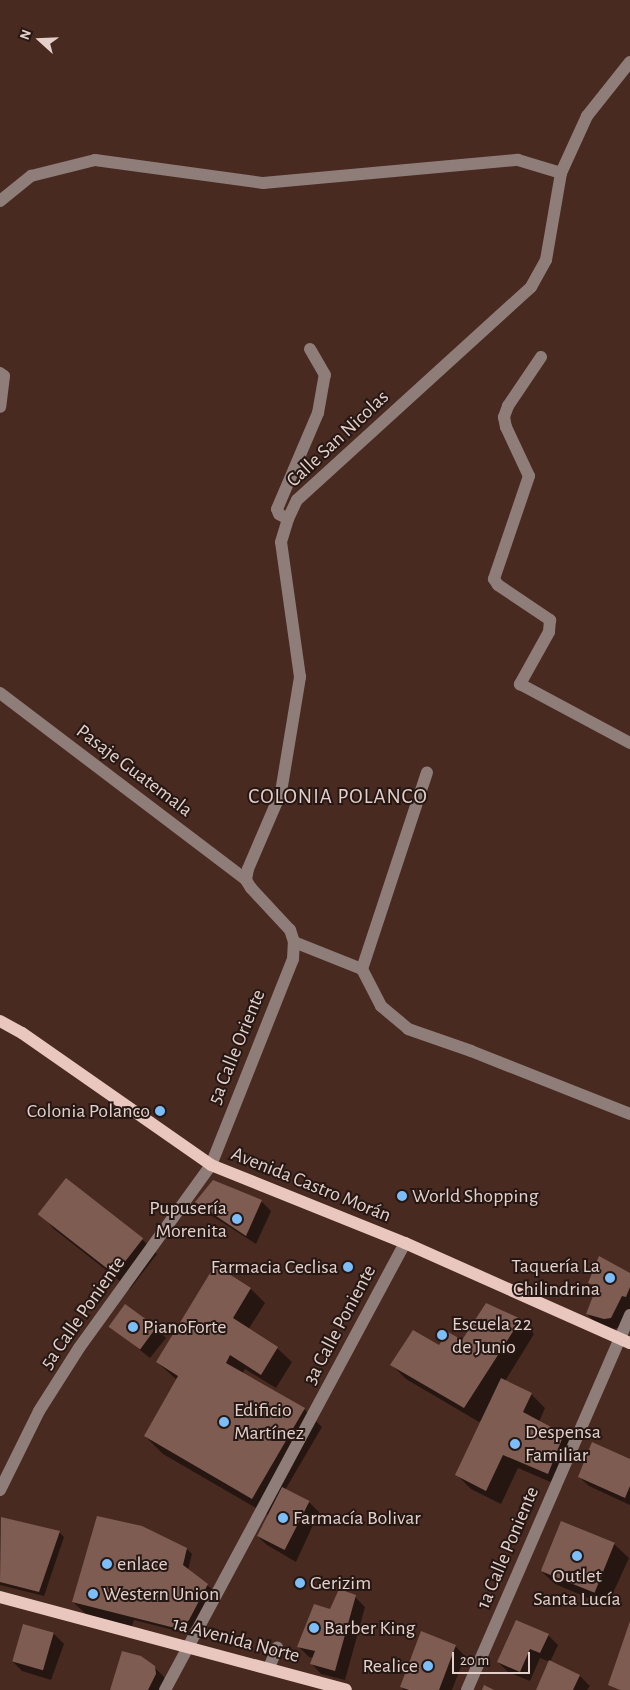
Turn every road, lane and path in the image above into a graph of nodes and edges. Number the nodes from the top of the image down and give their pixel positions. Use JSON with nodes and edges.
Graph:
{"nodes":[{"id":1,"x":630,"y":62,"type":"edge"},
{"id":2,"x":561,"y":173,"type":"junction"},
{"id":3,"x":0,"y":201,"type":"edge"},
{"id":4,"x":310,"y":349,"type":"dead end"},
{"id":5,"x":541,"y":357,"type":"dead end"},
{"id":6,"x":0,"y":373,"type":"edge"},
{"id":7,"x":0,"y":407,"type":"edge"},
{"id":8,"x":288,"y":519,"type":"junction"},
{"id":9,"x":0,"y":693,"type":"edge"},
{"id":10,"x":630,"y":744,"type":"edge"},
{"id":11,"x":427,"y":772,"type":"dead end"},
{"id":12,"x":246,"y":880,"type":"junction"},
{"id":13,"x":294,"y":942,"type":"junction"},
{"id":14,"x":362,"y":969,"type":"junction"},
{"id":15,"x":0,"y":1021,"type":"edge"},
{"id":16,"x":630,"y":1114,"type":"edge"},
{"id":17,"x":210,"y":1164,"type":"junction"},
{"id":18,"x":405,"y":1243,"type":"junction"},
{"id":19,"x":630,"y":1315,"type":"edge"},
{"id":20,"x":625,"y":1341,"type":"edge"},
{"id":21,"x":0,"y":1490,"type":"edge"},
{"id":22,"x":0,"y":1597,"type":"edge"},
{"id":23,"x":188,"y":1647,"type":"junction"},
{"id":24,"x":277,"y":1648,"type":"dead end"},
{"id":25,"x":269,"y":1668,"type":"junction"},
{"id":26,"x":165,"y":1690,"type":"edge"},
{"id":27,"x":346,"y":1690,"type":"edge"},
{"id":28,"x":467,"y":1690,"type":"edge"}],
"edges":[{"from":1,"to":2,"type":"street","name":"Calle San Nicolas"},
{"from":2,"to":3,"type":"street"},
{"from":2,"to":8,"type":"street","name":"Calle San Nicolas"},
{"from":4,"to":8,"type":"street"},
{"from":5,"to":10,"type":"street"},
{"from":6,"to":7,"type":"street"},
{"from":8,"to":12,"type":"street","name":"Calle San Nicolas"},
{"from":9,"to":12,"type":"street","name":"Pasaje Guatemala"},
{"from":11,"to":14,"type":"street"},
{"from":12,"to":13,"type":"street"},
{"from":13,"to":14,"type":"street"},
{"from":13,"to":17,"type":"street","name":"5a Calle Oriente"},
{"from":14,"to":16,"type":"street"},
{"from":15,"to":17,"type":"main road","name":"Avenida Castro Morán"},
{"from":17,"to":18,"type":"main road","name":"Avenida Castro Morán"},
{"from":17,"to":21,"type":"street","name":"5a Calle Poniente"},
{"from":18,"to":20,"type":"main road","name":"Avenida Castro Morán"},
{"from":18,"to":23,"type":"street","name":"3a Calle Poniente"},
{"from":19,"to":20,"type":"street","name":"1a Calle Poniente"},
{"from":20,"to":28,"type":"street","name":"1a Calle Poniente"},
{"from":22,"to":23,"type":"main road","name":"1a Avenida Norte"},
{"from":23,"to":25,"type":"main road","name":"1a Avenida Norte"},
{"from":23,"to":26,"type":"street","name":"3a Calle Poniente"},
{"from":24,"to":25,"type":"street"},
{"from":25,"to":27,"type":"main road","name":"1a Avenida Norte"}]}
